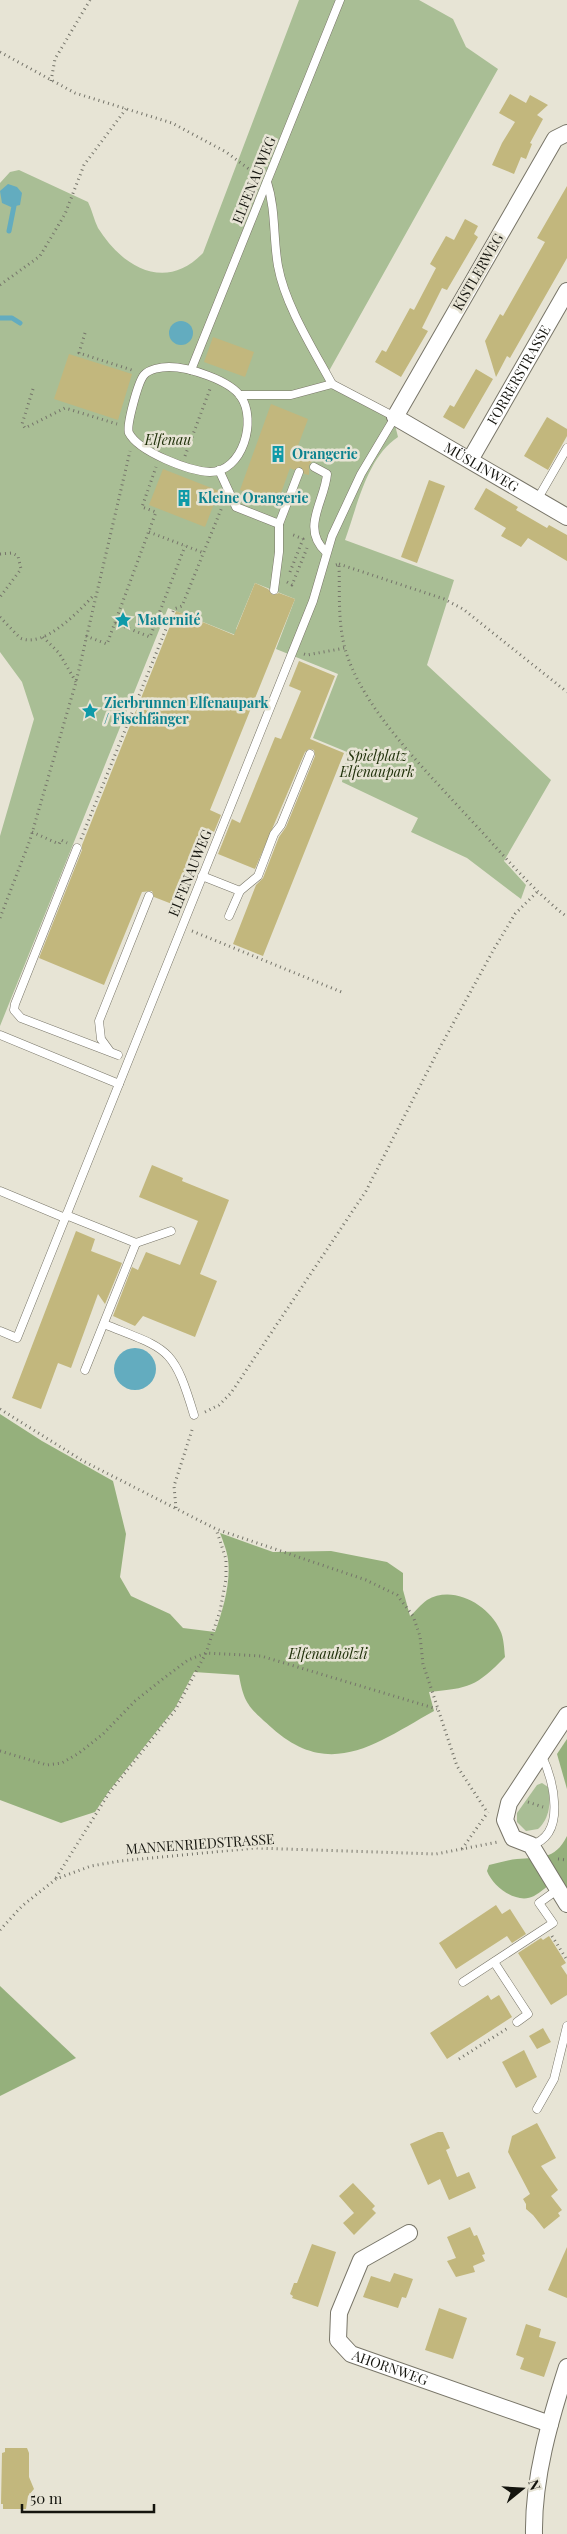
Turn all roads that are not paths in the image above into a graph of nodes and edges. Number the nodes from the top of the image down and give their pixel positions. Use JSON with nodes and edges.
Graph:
{"nodes":[{"id":1,"x":340,"y":0,"type":"edge"},
{"id":2,"x":567,"y":134,"type":"edge"},
{"id":3,"x":267,"y":182,"type":"junction"},
{"id":4,"x":567,"y":291,"type":"edge"},
{"id":5,"x":191,"y":370,"type":"junction"},
{"id":6,"x":332,"y":384,"type":"junction"},
{"id":7,"x":240,"y":395,"type":"junction"},
{"id":8,"x":395,"y":417,"type":"junction"},
{"id":9,"x":567,"y":448,"type":"edge"},
{"id":10,"x":470,"y":460,"type":"junction"},
{"id":11,"x":314,"y":467,"type":"dead end"},
{"id":12,"x":219,"y":470,"type":"junction"},
{"id":13,"x":299,"y":472,"type":"dead end"},
{"id":14,"x":537,"y":500,"type":"junction"},
{"id":15,"x":567,"y":517,"type":"edge"},
{"id":16,"x":279,"y":527,"type":"junction"},
{"id":17,"x":326,"y":552,"type":"junction"},
{"id":18,"x":274,"y":590,"type":"dead end"},
{"id":19,"x":310,"y":754,"type":"dead end"},
{"id":20,"x":77,"y":848,"type":"road end"},
{"id":21,"x":202,"y":876,"type":"junction"},
{"id":22,"x":240,"y":890,"type":"junction"},
{"id":23,"x":149,"y":896,"type":"dead end"},
{"id":24,"x":229,"y":916,"type":"dead end"},
{"id":25,"x":0,"y":1035,"type":"edge"},
{"id":26,"x":118,"y":1055,"type":"junction"},
{"id":27,"x":128,"y":1059,"type":"junction"},
{"id":28,"x":118,"y":1084,"type":"junction"},
{"id":29,"x":0,"y":1191,"type":"edge"},
{"id":30,"x":66,"y":1216,"type":"junction"},
{"id":31,"x":171,"y":1231,"type":"dead end"},
{"id":32,"x":136,"y":1243,"type":"junction"},
{"id":33,"x":104,"y":1324,"type":"junction"},
{"id":34,"x":0,"y":1331,"type":"edge"},
{"id":35,"x":85,"y":1370,"type":"dead end"},
{"id":36,"x":194,"y":1415,"type":"road end"},
{"id":37,"x":567,"y":1715,"type":"edge"},
{"id":38,"x":542,"y":1754,"type":"junction"},
{"id":39,"x":531,"y":1845,"type":"junction"},
{"id":40,"x":557,"y":1890,"type":"junction"},
{"id":41,"x":567,"y":1904,"type":"edge"},
{"id":42,"x":494,"y":1962,"type":"junction"},
{"id":43,"x":463,"y":1982,"type":"dead end"},
{"id":44,"x":517,"y":2022,"type":"road end"},
{"id":45,"x":567,"y":2026,"type":"edge"},
{"id":46,"x":537,"y":2109,"type":"dead end"},
{"id":47,"x":409,"y":2233,"type":"dead end"},
{"id":48,"x":567,"y":2367,"type":"edge"},
{"id":49,"x":550,"y":2424,"type":"junction"},
{"id":50,"x":534,"y":2534,"type":"edge"}],
"edges":[{"from":1,"to":3,"type":"lane","name":"ELFENAUWEG"},
{"from":2,"to":8,"type":"street","name":"KISTLERWEG"},
{"from":3,"to":5,"type":"lane","name":"ELFENAUWEG"},
{"from":3,"to":6,"type":"lane"},
{"from":4,"to":10,"type":"street","name":"FORRERSTRASSE"},
{"from":5,"to":7,"type":"lane"},
{"from":5,"to":12,"type":"lane"},
{"from":6,"to":7,"type":"lane"},
{"from":6,"to":8,"type":"lane"},
{"from":7,"to":12,"type":"lane"},
{"from":8,"to":10,"type":"street","name":"MÜSLINWEG"},
{"from":8,"to":17,"type":"lane","name":"ELFENAUWEG"},
{"from":9,"to":14,"type":"lane"},
{"from":10,"to":14,"type":"street","name":"MÜSLINWEG"},
{"from":11,"to":17,"type":"lane"},
{"from":12,"to":16,"type":"lane"},
{"from":13,"to":16,"type":"lane"},
{"from":14,"to":15,"type":"street","name":"MÜSLINWEG"},
{"from":16,"to":18,"type":"lane"},
{"from":17,"to":21,"type":"lane","name":"ELFENAUWEG"},
{"from":19,"to":22,"type":"lane"},
{"from":20,"to":26,"type":"lane"},
{"from":21,"to":22,"type":"lane"},
{"from":21,"to":27,"type":"lane","name":"ELFENAUWEG"},
{"from":22,"to":24,"type":"lane"},
{"from":23,"to":26,"type":"lane"},
{"from":25,"to":28,"type":"lane"},
{"from":26,"to":27,"type":"lane"},
{"from":27,"to":28,"type":"lane","name":"ELFENAUWEG"},
{"from":28,"to":30,"type":"lane","name":"ELFENAUWEG"},
{"from":29,"to":30,"type":"lane"},
{"from":30,"to":32,"type":"lane"},
{"from":30,"to":34,"type":"lane","name":"ELFENAUWEG"},
{"from":31,"to":32,"type":"lane"},
{"from":32,"to":33,"type":"lane"},
{"from":33,"to":35,"type":"lane"},
{"from":33,"to":36,"type":"lane"},
{"from":37,"to":38,"type":"street"},
{"from":38,"to":39,"type":"lane"},
{"from":38,"to":39,"type":"street"},
{"from":39,"to":40,"type":"street"},
{"from":40,"to":41,"type":"street"},
{"from":40,"to":42,"type":"lane"},
{"from":42,"to":43,"type":"lane"},
{"from":42,"to":44,"type":"lane"},
{"from":45,"to":46,"type":"lane"},
{"from":47,"to":49,"type":"street","name":"AHORNWEG"},
{"from":48,"to":49,"type":"street"},
{"from":49,"to":50,"type":"street"}]}
